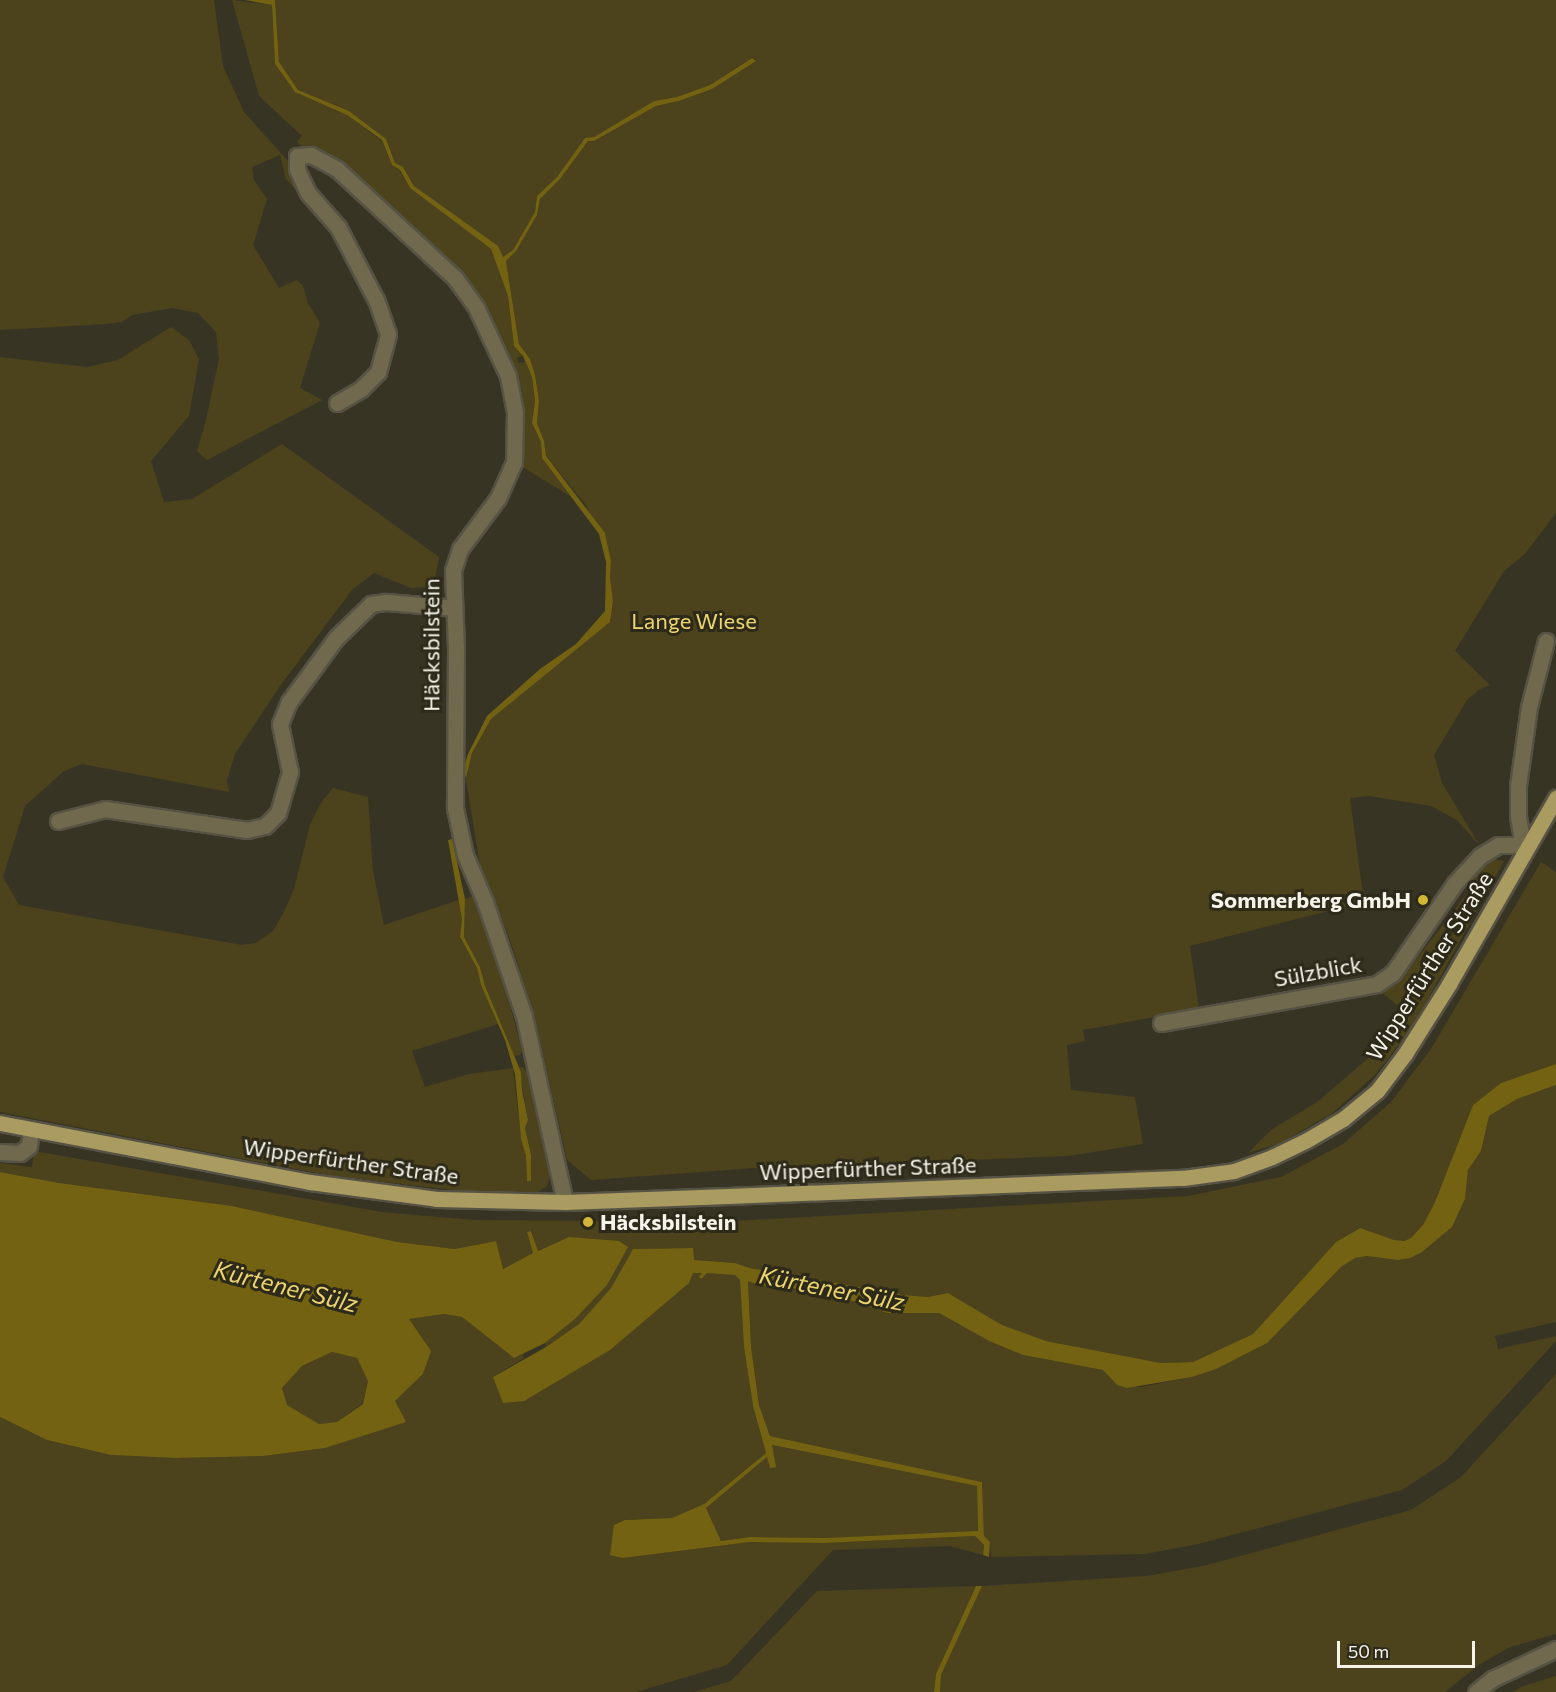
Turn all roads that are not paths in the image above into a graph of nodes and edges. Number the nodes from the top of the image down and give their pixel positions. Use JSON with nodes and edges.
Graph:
{"nodes":[{"id":1,"x":337,"y":403,"type":"dead end"},
{"id":2,"x":454,"y":608,"type":"junction"},
{"id":3,"x":1546,"y":641,"type":"dead end"},
{"id":4,"x":1556,"y":798,"type":"edge"},
{"id":5,"x":58,"y":821,"type":"dead end"},
{"id":6,"x":1526,"y":845,"type":"junction"},
{"id":7,"x":1161,"y":1023,"type":"dead end"},
{"id":8,"x":0,"y":1123,"type":"edge"},
{"id":9,"x":31,"y":1129,"type":"junction"},
{"id":10,"x":0,"y":1152,"type":"edge"},
{"id":11,"x":565,"y":1202,"type":"junction"},
{"id":12,"x":1556,"y":1649,"type":"edge"},
{"id":13,"x":1476,"y":1692,"type":"edge"}],
"edges":[{"from":1,"to":2,"type":"street","name":"Häcksbilstein"},
{"from":2,"to":5,"type":"street"},
{"from":2,"to":11,"type":"street","name":"Häcksbilstein"},
{"from":3,"to":6,"type":"street"},
{"from":4,"to":6,"type":"main road","name":"Wipperfürther Straße"},
{"from":6,"to":7,"type":"street","name":"Sülzblick"},
{"from":6,"to":11,"type":"main road","name":"Wipperfürther Straße"},
{"from":8,"to":9,"type":"main road","name":"Wipperfürther Straße"},
{"from":9,"to":10,"type":"street"},
{"from":9,"to":11,"type":"main road","name":"Wipperfürther Straße"},
{"from":12,"to":13,"type":"street"}]}
